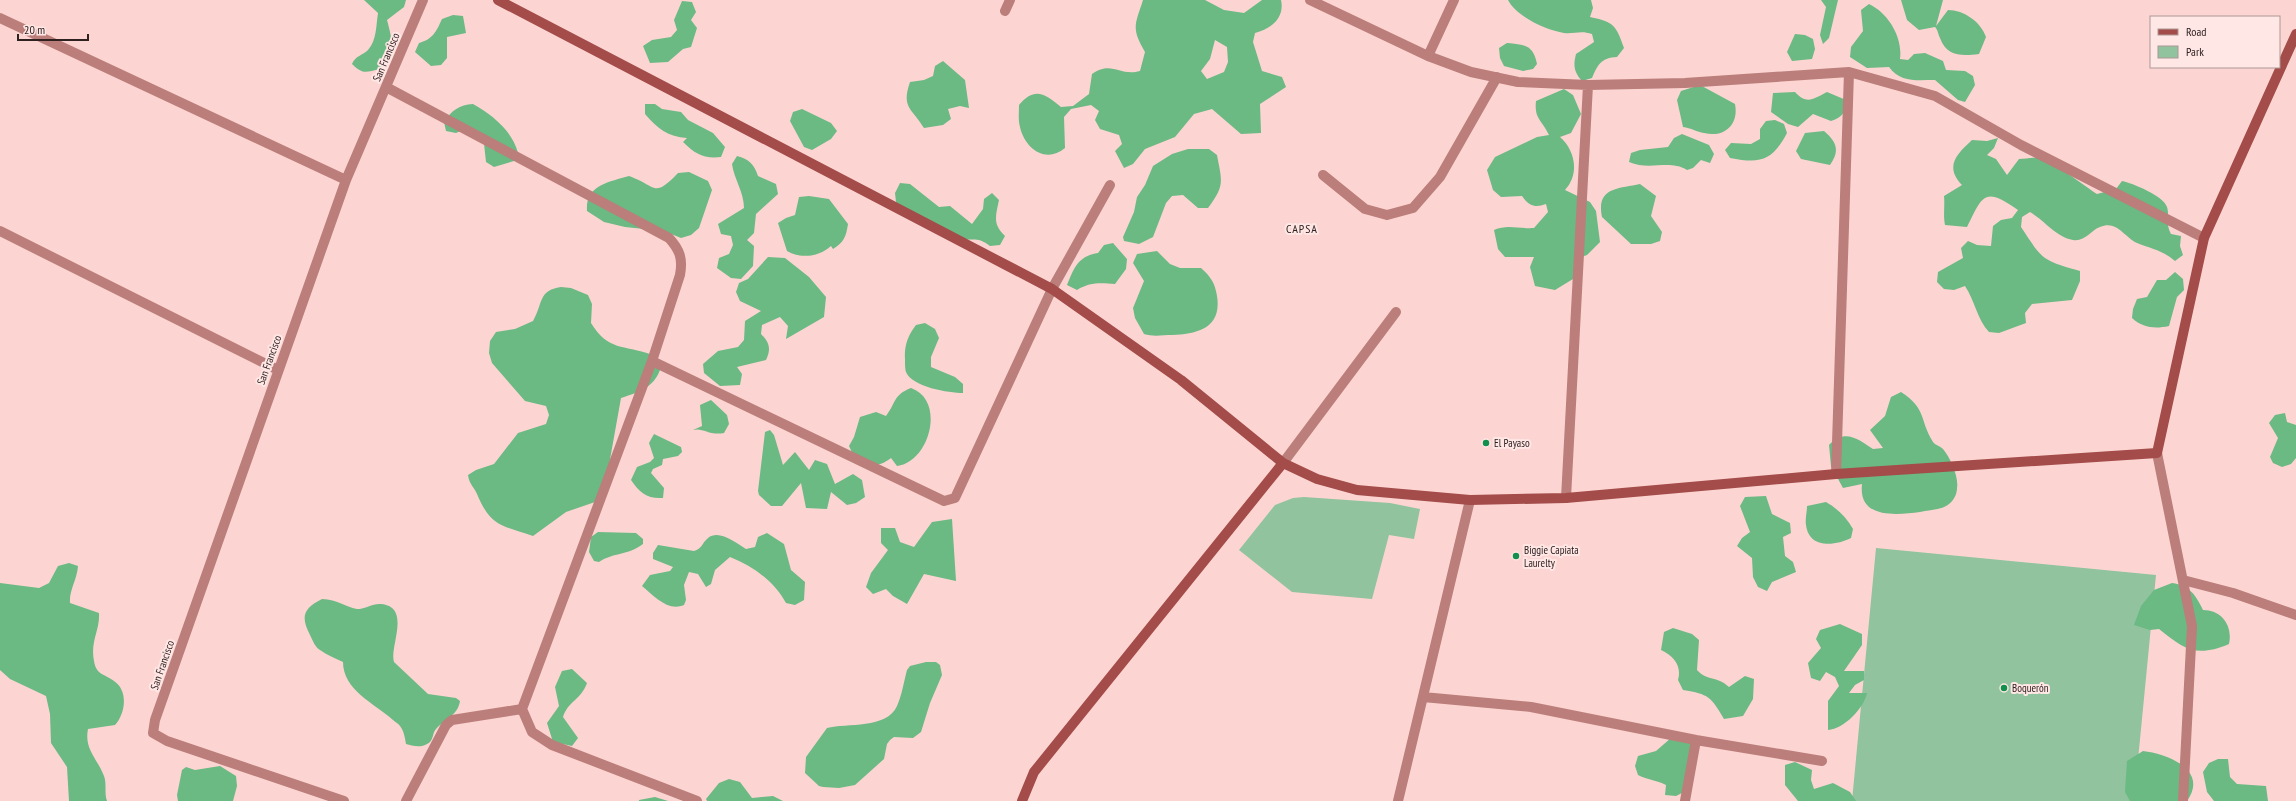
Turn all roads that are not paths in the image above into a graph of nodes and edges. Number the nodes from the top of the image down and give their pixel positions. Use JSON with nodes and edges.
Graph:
{"nodes":[{"id":1,"x":423,"y":0,"type":"edge"},
{"id":2,"x":498,"y":0,"type":"edge"},
{"id":3,"x":1010,"y":0,"type":"edge"},
{"id":4,"x":1310,"y":0,"type":"edge"},
{"id":5,"x":1454,"y":0,"type":"edge"},
{"id":6,"x":1005,"y":11,"type":"dead end"},
{"id":7,"x":0,"y":18,"type":"edge"},
{"id":8,"x":2296,"y":34,"type":"edge"},
{"id":9,"x":1428,"y":56,"type":"junction"},
{"id":10,"x":1849,"y":72,"type":"junction"},
{"id":11,"x":1497,"y":78,"type":"junction"},
{"id":12,"x":1588,"y":85,"type":"junction"},
{"id":13,"x":386,"y":87,"type":"junction"},
{"id":14,"x":1323,"y":174,"type":"dead end"},
{"id":15,"x":346,"y":180,"type":"junction"},
{"id":16,"x":1110,"y":185,"type":"dead end"},
{"id":17,"x":0,"y":231,"type":"edge"},
{"id":18,"x":2204,"y":238,"type":"junction"},
{"id":19,"x":1052,"y":289,"type":"junction"},
{"id":20,"x":1396,"y":312,"type":"dead end"},
{"id":21,"x":652,"y":361,"type":"junction"},
{"id":22,"x":278,"y":370,"type":"junction"},
{"id":23,"x":2157,"y":453,"type":"junction"},
{"id":24,"x":1283,"y":463,"type":"junction"},
{"id":25,"x":1836,"y":474,"type":"junction"},
{"id":26,"x":1566,"y":498,"type":"junction"},
{"id":27,"x":1470,"y":500,"type":"junction"},
{"id":28,"x":2183,"y":580,"type":"junction"},
{"id":29,"x":2296,"y":614,"type":"edge"},
{"id":30,"x":1423,"y":697,"type":"junction"},
{"id":31,"x":522,"y":709,"type":"junction"},
{"id":32,"x":1696,"y":740,"type":"junction"},
{"id":33,"x":1822,"y":761,"type":"dead end"},
{"id":34,"x":344,"y":801,"type":"edge"},
{"id":35,"x":406,"y":801,"type":"edge"},
{"id":36,"x":697,"y":801,"type":"edge"},
{"id":37,"x":1022,"y":801,"type":"edge"},
{"id":38,"x":1398,"y":801,"type":"edge"},
{"id":39,"x":1685,"y":801,"type":"edge"},
{"id":40,"x":2183,"y":801,"type":"edge"}],
"edges":[{"from":1,"to":13,"type":"street","name":"San Francisco"},
{"from":2,"to":19,"type":"street"},
{"from":3,"to":6,"type":"street"},
{"from":4,"to":9,"type":"street"},
{"from":5,"to":9,"type":"street"},
{"from":7,"to":15,"type":"street"},
{"from":8,"to":18,"type":"street"},
{"from":9,"to":11,"type":"street"},
{"from":10,"to":12,"type":"street"},
{"from":10,"to":18,"type":"street"},
{"from":10,"to":25,"type":"street"},
{"from":11,"to":12,"type":"street"},
{"from":11,"to":14,"type":"street"},
{"from":12,"to":26,"type":"street"},
{"from":13,"to":15,"type":"street","name":"San Francisco"},
{"from":13,"to":21,"type":"street"},
{"from":15,"to":22,"type":"street","name":"San Francisco"},
{"from":16,"to":19,"type":"street"},
{"from":17,"to":22,"type":"street"},
{"from":18,"to":23,"type":"street"},
{"from":19,"to":21,"type":"street"},
{"from":19,"to":24,"type":"street"},
{"from":20,"to":24,"type":"street"},
{"from":21,"to":31,"type":"street"},
{"from":22,"to":34,"type":"street","name":"San Francisco"},
{"from":23,"to":25,"type":"street"},
{"from":23,"to":28,"type":"street"},
{"from":24,"to":27,"type":"street"},
{"from":24,"to":37,"type":"street"},
{"from":25,"to":26,"type":"street"},
{"from":26,"to":27,"type":"street"},
{"from":27,"to":30,"type":"street"},
{"from":28,"to":29,"type":"street"},
{"from":28,"to":40,"type":"street"},
{"from":30,"to":32,"type":"street"},
{"from":30,"to":38,"type":"street"},
{"from":31,"to":35,"type":"street"},
{"from":31,"to":36,"type":"street"},
{"from":32,"to":33,"type":"street"},
{"from":32,"to":39,"type":"street"}]}
